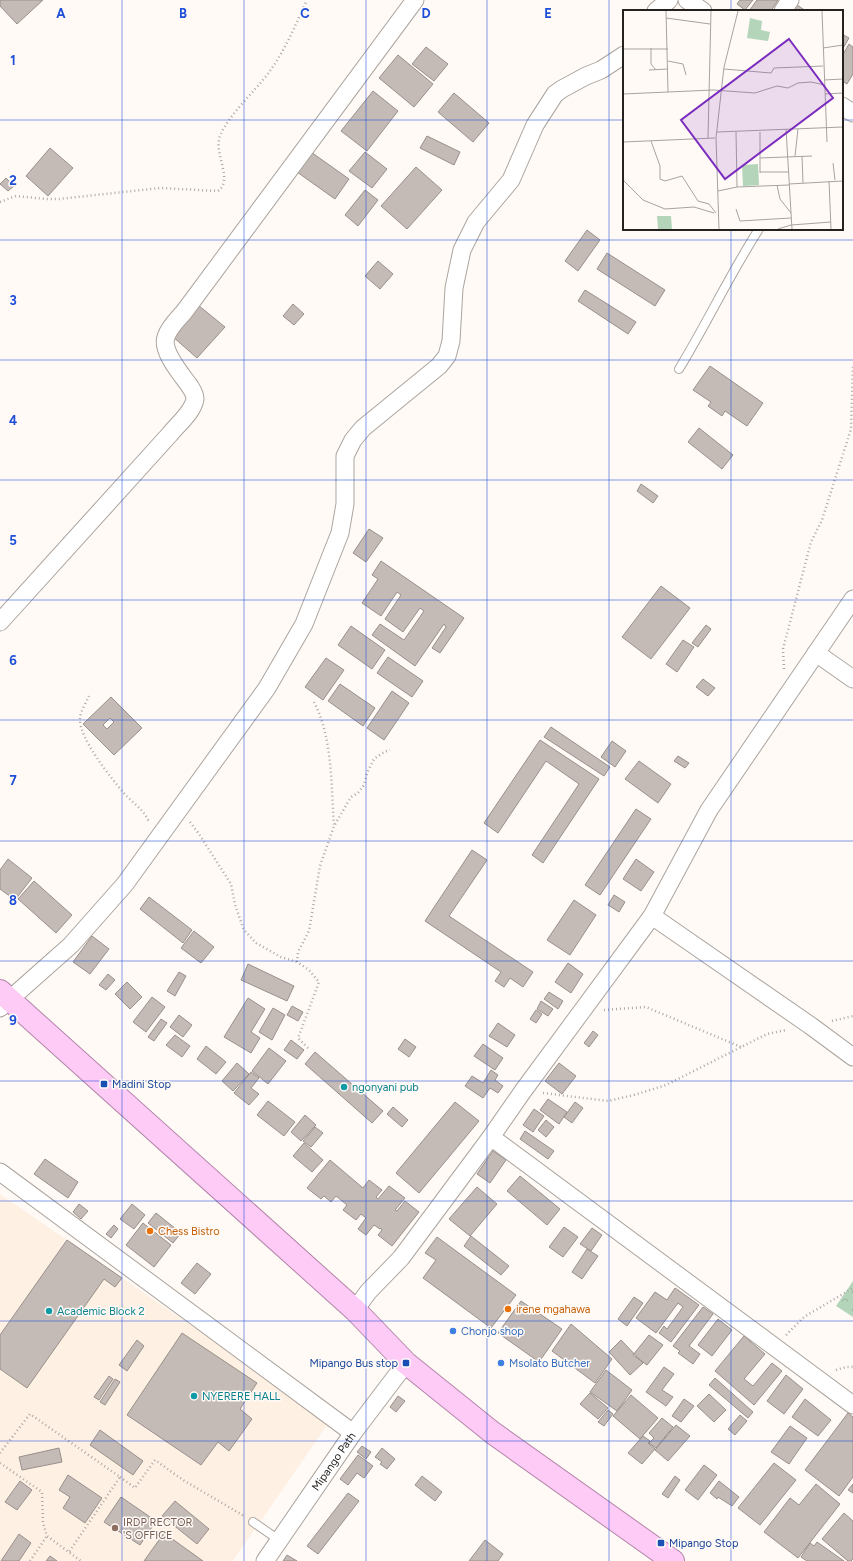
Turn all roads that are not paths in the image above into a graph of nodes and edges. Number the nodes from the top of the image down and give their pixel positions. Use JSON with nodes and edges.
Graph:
{"nodes":[{"id":1,"x":415,"y":0,"type":"edge"},
{"id":2,"x":669,"y":0,"type":"edge"},
{"id":3,"x":687,"y":0,"type":"edge"},
{"id":4,"x":790,"y":0,"type":"edge"},
{"id":5,"x":657,"y":10,"type":"edge"},
{"id":6,"x":702,"y":10,"type":"edge"},
{"id":7,"x":784,"y":10,"type":"edge"},
{"id":8,"x":623,"y":56,"type":"edge"},
{"id":9,"x":843,"y":107,"type":"edge"},
{"id":10,"x":853,"y":113,"type":"edge"},
{"id":11,"x":758,"y":230,"type":"edge"},
{"id":12,"x":679,"y":369,"type":"dead end"},
{"id":13,"x":853,"y":599,"type":"edge"},
{"id":14,"x":0,"y":622,"type":"edge"},
{"id":15,"x":816,"y":653,"type":"junction"},
{"id":16,"x":853,"y":679,"type":"edge"},
{"id":17,"x":652,"y":916,"type":"junction"},
{"id":18,"x":3,"y":1000,"type":"edge"},
{"id":19,"x":853,"y":1057,"type":"edge"},
{"id":20,"x":491,"y":1137,"type":"junction"},
{"id":21,"x":0,"y":1172,"type":"edge"},
{"id":22,"x":354,"y":1310,"type":"junction"},
{"id":23,"x":406,"y":1363,"type":"junction"},
{"id":24,"x":853,"y":1405,"type":"edge"},
{"id":25,"x":353,"y":1433,"type":"junction"},
{"id":26,"x":253,"y":1522,"type":"road end"},
{"id":27,"x":279,"y":1540,"type":"junction"},
{"id":28,"x":265,"y":1561,"type":"edge"},
{"id":29,"x":673,"y":1561,"type":"edge"}],
"edges":[{"from":1,"to":14,"type":"street"},
{"from":2,"to":5,"type":"street"},
{"from":3,"to":6,"type":"street"},
{"from":4,"to":7,"type":"street"},
{"from":8,"to":18,"type":"street"},
{"from":9,"to":10,"type":"street"},
{"from":11,"to":12,"type":"lane"},
{"from":13,"to":15,"type":"street"},
{"from":15,"to":16,"type":"street"},
{"from":15,"to":17,"type":"street"},
{"from":17,"to":19,"type":"street"},
{"from":17,"to":20,"type":"street"},
{"from":18,"to":22,"type":"highway"},
{"from":20,"to":22,"type":"street"},
{"from":20,"to":24,"type":"street"},
{"from":21,"to":25,"type":"street"},
{"from":22,"to":23,"type":"highway"},
{"from":23,"to":25,"type":"street","name":"Mipango Path"},
{"from":23,"to":29,"type":"highway"},
{"from":25,"to":27,"type":"street","name":"Mipango Path"},
{"from":26,"to":27,"type":"lane"},
{"from":27,"to":28,"type":"street","name":"Mipango Path"}]}
